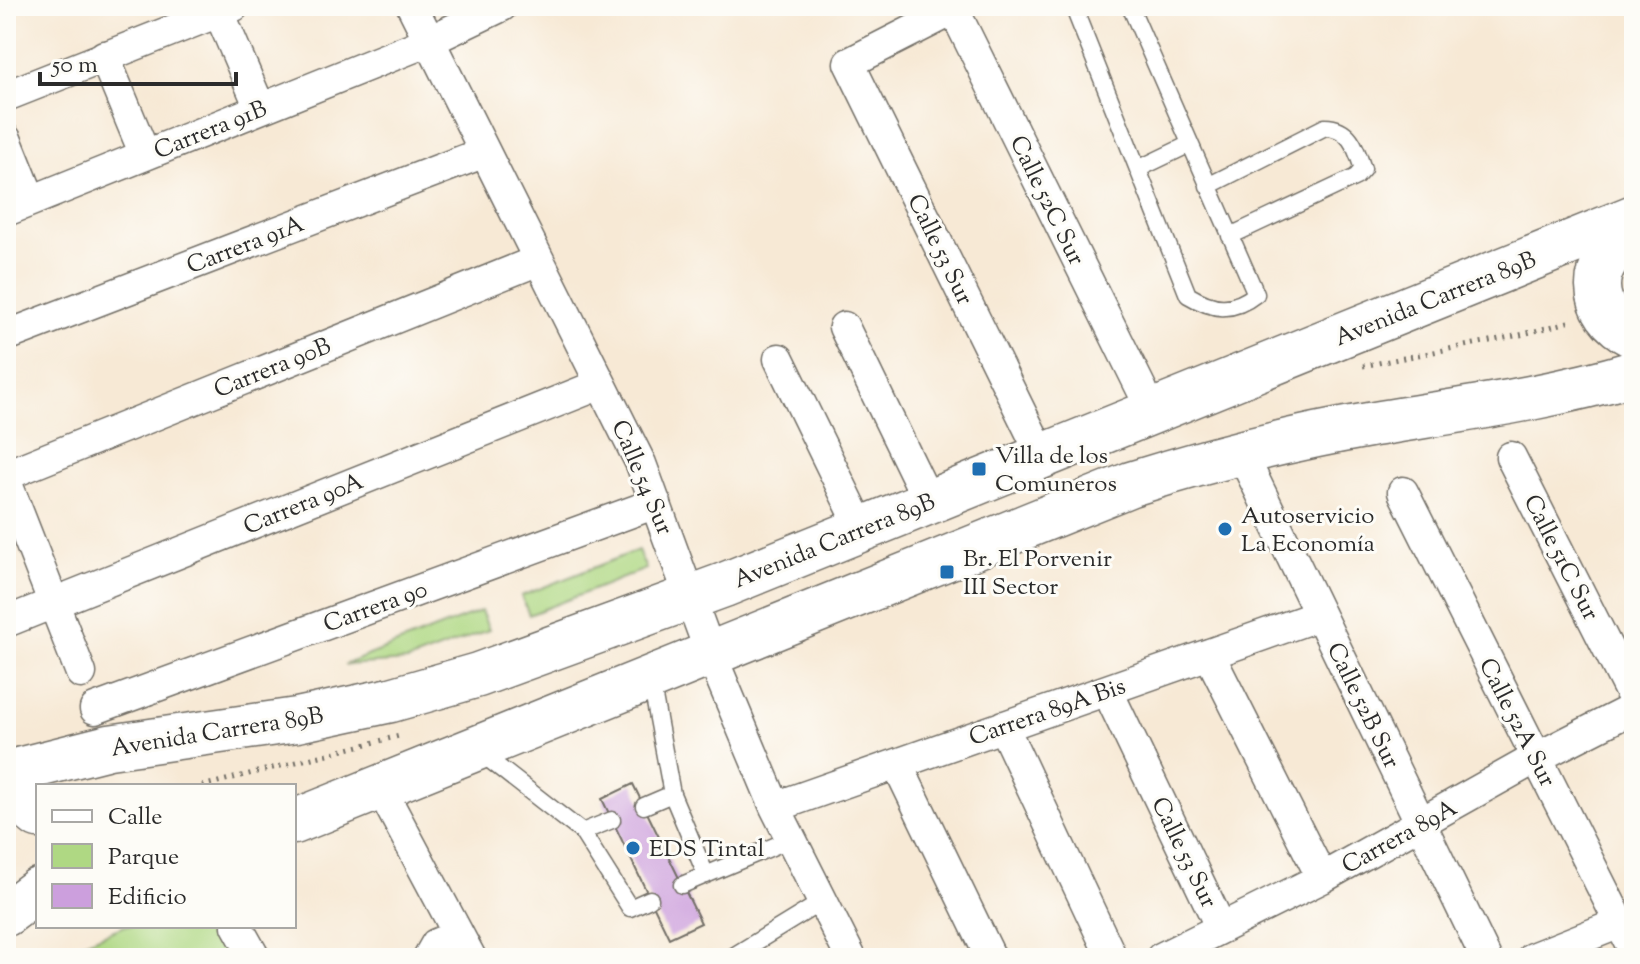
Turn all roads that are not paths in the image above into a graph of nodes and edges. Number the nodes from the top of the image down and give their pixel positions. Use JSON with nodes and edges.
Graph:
{"nodes":[{"id":1,"x":412,"y":6,"type":"edge"},
{"id":2,"x":502,"y":6,"type":"edge"},
{"id":3,"x":1073,"y":6,"type":"edge"},
{"id":4,"x":1130,"y":6,"type":"edge"},
{"id":5,"x":958,"y":8,"type":"edge"},
{"id":6,"x":227,"y":9,"type":"edge"},
{"id":7,"x":429,"y":41,"type":"junction"},
{"id":8,"x":104,"y":56,"type":"junction"},
{"id":9,"x":6,"y":96,"type":"edge"},
{"id":10,"x":260,"y":108,"type":"junction"},
{"id":11,"x":6,"y":139,"type":"edge"},
{"id":12,"x":1190,"y":144,"type":"junction"},
{"id":13,"x":485,"y":152,"type":"junction"},
{"id":14,"x":145,"y":155,"type":"junction"},
{"id":15,"x":1138,"y":169,"type":"junction"},
{"id":16,"x":1208,"y":186,"type":"junction"},
{"id":17,"x":18,"y":206,"type":"edge"},
{"id":18,"x":1634,"y":217,"type":"edge"},
{"id":19,"x":1230,"y":236,"type":"junction"},
{"id":20,"x":1634,"y":238,"type":"edge"},
{"id":21,"x":539,"y":260,"type":"junction"},
{"id":22,"x":844,"y":327,"type":"dead end"},
{"id":23,"x":6,"y":336,"type":"edge"},
{"id":24,"x":1634,"y":336,"type":"edge"},
{"id":25,"x":779,"y":359,"type":"dead end"},
{"id":26,"x":1634,"y":373,"type":"edge"},
{"id":27,"x":601,"y":384,"type":"junction"},
{"id":28,"x":1142,"y":390,"type":"dead end"},
{"id":29,"x":1032,"y":435,"type":"dead end"},
{"id":30,"x":1241,"y":452,"type":"junction"},
{"id":31,"x":1511,"y":457,"type":"dead end"},
{"id":32,"x":6,"y":478,"type":"edge"},
{"id":33,"x":1403,"y":492,"type":"dead end"},
{"id":34,"x":929,"y":502,"type":"junction"},
{"id":35,"x":656,"y":503,"type":"junction"},
{"id":36,"x":862,"y":529,"type":"junction"},
{"id":37,"x":692,"y":597,"type":"junction"},
{"id":38,"x":54,"y":602,"type":"junction"},
{"id":39,"x":1320,"y":615,"type":"junction"},
{"id":40,"x":6,"y":622,"type":"edge"},
{"id":41,"x":710,"y":652,"type":"junction"},
{"id":42,"x":1209,"y":654,"type":"junction"},
{"id":43,"x":81,"y":673,"type":"dead end"},
{"id":44,"x":650,"y":676,"type":"junction"},
{"id":45,"x":1107,"y":690,"type":"junction"},
{"id":46,"x":1634,"y":700,"type":"edge"},
{"id":47,"x":1634,"y":708,"type":"edge"},
{"id":48,"x":95,"y":709,"type":"dead end"},
{"id":49,"x":1003,"y":726,"type":"junction"},
{"id":50,"x":474,"y":748,"type":"junction"},
{"id":51,"x":1536,"y":758,"type":"junction"},
{"id":52,"x":897,"y":764,"type":"junction"},
{"id":53,"x":6,"y":773,"type":"edge"},
{"id":54,"x":672,"y":794,"type":"junction"},
{"id":55,"x":6,"y":802,"type":"edge"},
{"id":56,"x":644,"y":806,"type":"dead end"},
{"id":57,"x":775,"y":807,"type":"junction"},
{"id":58,"x":391,"y":808,"type":"dead end"},
{"id":59,"x":36,"y":814,"type":"edge"},
{"id":60,"x":612,"y":820,"type":"dead end"},
{"id":61,"x":296,"y":821,"type":"edge"},
{"id":62,"x":1422,"y":825,"type":"junction"},
{"id":63,"x":582,"y":832,"type":"junction"},
{"id":64,"x":791,"y":839,"type":"junction"},
{"id":65,"x":706,"y":875,"type":"junction"},
{"id":66,"x":1322,"y":878,"type":"junction"},
{"id":67,"x":682,"y":885,"type":"dead end"},
{"id":68,"x":36,"y":892,"type":"edge"},
{"id":69,"x":650,"y":899,"type":"dead end"},
{"id":70,"x":823,"y":901,"type":"junction"},
{"id":71,"x":6,"y":914,"type":"edge"},
{"id":72,"x":1620,"y":923,"type":"junction"},
{"id":73,"x":36,"y":928,"type":"edge"},
{"id":74,"x":238,"y":928,"type":"edge"},
{"id":75,"x":1221,"y":928,"type":"junction"},
{"id":76,"x":6,"y":940,"type":"edge"},
{"id":77,"x":464,"y":946,"type":"edge"},
{"id":78,"x":1634,"y":951,"type":"edge"},
{"id":79,"x":255,"y":958,"type":"edge"},
{"id":80,"x":428,"y":958,"type":"edge"},
{"id":81,"x":730,"y":958,"type":"edge"},
{"id":82,"x":851,"y":958,"type":"edge"},
{"id":83,"x":991,"y":958,"type":"edge"},
{"id":84,"x":1112,"y":958,"type":"edge"},
{"id":85,"x":1161,"y":958,"type":"edge"},
{"id":86,"x":1486,"y":958,"type":"edge"},
{"id":87,"x":1532,"y":958,"type":"edge"}],
"edges":[{"from":1,"to":7,"type":"street","name":"Calle 54 Sur"},
{"from":2,"to":7,"type":"street","name":"Carrera 91B"},
{"from":3,"to":15,"type":"lane"},
{"from":4,"to":12,"type":"lane"},
{"from":5,"to":28,"type":"street","name":"Calle 52C Sur"},
{"from":5,"to":29,"type":"street","name":"Calle 53 Sur"},
{"from":6,"to":8,"type":"street"},
{"from":6,"to":10,"type":"street"},
{"from":7,"to":10,"type":"street","name":"Carrera 91B"},
{"from":7,"to":13,"type":"street","name":"Calle 54 Sur"},
{"from":8,"to":9,"type":"street"},
{"from":8,"to":14,"type":"street"},
{"from":10,"to":14,"type":"street","name":"Carrera 91B"},
{"from":11,"to":17,"type":"street"},
{"from":12,"to":15,"type":"lane"},
{"from":12,"to":16,"type":"lane"},
{"from":13,"to":21,"type":"street","name":"Calle 54 Sur"},
{"from":13,"to":23,"type":"street","name":"Carrera 91A"},
{"from":14,"to":17,"type":"street","name":"Carrera 91B"},
{"from":15,"to":19,"type":"lane"},
{"from":16,"to":19,"type":"lane"},
{"from":16,"to":19,"type":"lane"},
{"from":18,"to":34,"type":"main road","name":"Avenida Carrera 89B"},
{"from":20,"to":24,"type":"main road"},
{"from":21,"to":27,"type":"street","name":"Calle 54 Sur"},
{"from":21,"to":32,"type":"street","name":"Carrera 90B"},
{"from":22,"to":34,"type":"street"},
{"from":25,"to":36,"type":"street"},
{"from":26,"to":30,"type":"main road"},
{"from":27,"to":35,"type":"street","name":"Calle 54 Sur"},
{"from":27,"to":38,"type":"street","name":"Carrera 90A"},
{"from":30,"to":39,"type":"street","name":"Calle 52B Sur"},
{"from":30,"to":41,"type":"main road"},
{"from":31,"to":46,"type":"street","name":"Calle 51C Sur"},
{"from":32,"to":38,"type":"street"},
{"from":33,"to":51,"type":"street","name":"Calle 52A Sur"},
{"from":34,"to":36,"type":"main road","name":"Avenida Carrera 89B"},
{"from":35,"to":37,"type":"street","name":"Calle 54 Sur"},
{"from":35,"to":48,"type":"street","name":"Carrera 90"},
{"from":36,"to":37,"type":"main road","name":"Avenida Carrera 89B"},
{"from":37,"to":41,"type":"street","name":"Calle 54 Sur"},
{"from":37,"to":53,"type":"main road","name":"Avenida Carrera 89B"},
{"from":38,"to":40,"type":"street","name":"Carrera 90A"},
{"from":38,"to":43,"type":"street"},
{"from":39,"to":42,"type":"street","name":"Carrera 89A Bis"},
{"from":39,"to":62,"type":"street","name":"Calle 52B Sur"},
{"from":41,"to":44,"type":"main road"},
{"from":41,"to":57,"type":"street","name":"Calle 54 Sur"},
{"from":42,"to":45,"type":"street","name":"Carrera 89A Bis"},
{"from":42,"to":66,"type":"street"},
{"from":44,"to":50,"type":"main road"},
{"from":44,"to":54,"type":"lane"},
{"from":45,"to":49,"type":"street","name":"Carrera 89A Bis"},
{"from":45,"to":75,"type":"street","name":"Calle 53 Sur"},
{"from":47,"to":51,"type":"street","name":"Carrera 89A"},
{"from":49,"to":52,"type":"street","name":"Carrera 89A Bis"},
{"from":49,"to":84,"type":"street"},
{"from":50,"to":61,"type":"main road"},
{"from":50,"to":63,"type":"lane"},
{"from":51,"to":62,"type":"street","name":"Carrera 89A"},
{"from":51,"to":72,"type":"street","name":"Calle 52A Sur"},
{"from":52,"to":57,"type":"street","name":"Carrera 89A Bis"},
{"from":52,"to":83,"type":"street"},
{"from":54,"to":56,"type":"lane"},
{"from":54,"to":65,"type":"lane"},
{"from":55,"to":59,"type":"main road"},
{"from":57,"to":64,"type":"street","name":"Calle 54 Sur"},
{"from":58,"to":77,"type":"street"},
{"from":60,"to":63,"type":"lane"},
{"from":62,"to":66,"type":"street","name":"Carrera 89A"},
{"from":62,"to":86,"type":"street","name":"Calle 52B Sur"},
{"from":63,"to":69,"type":"lane"},
{"from":64,"to":65,"type":"lane"},
{"from":64,"to":70,"type":"street","name":"Calle 54 Sur"},
{"from":65,"to":67,"type":"lane"},
{"from":66,"to":75,"type":"street","name":"Carrera 89A"},
{"from":68,"to":71,"type":"main road"},
{"from":70,"to":81,"type":"lane"},
{"from":70,"to":82,"type":"street","name":"Calle 54 Sur"},
{"from":72,"to":78,"type":"street","name":"Calle 52A Sur"},
{"from":72,"to":87,"type":"street"},
{"from":73,"to":76,"type":"main road"},
{"from":74,"to":79,"type":"street"},
{"from":75,"to":85,"type":"street","name":"Carrera 89A"},
{"from":77,"to":80,"type":"street"}]}
